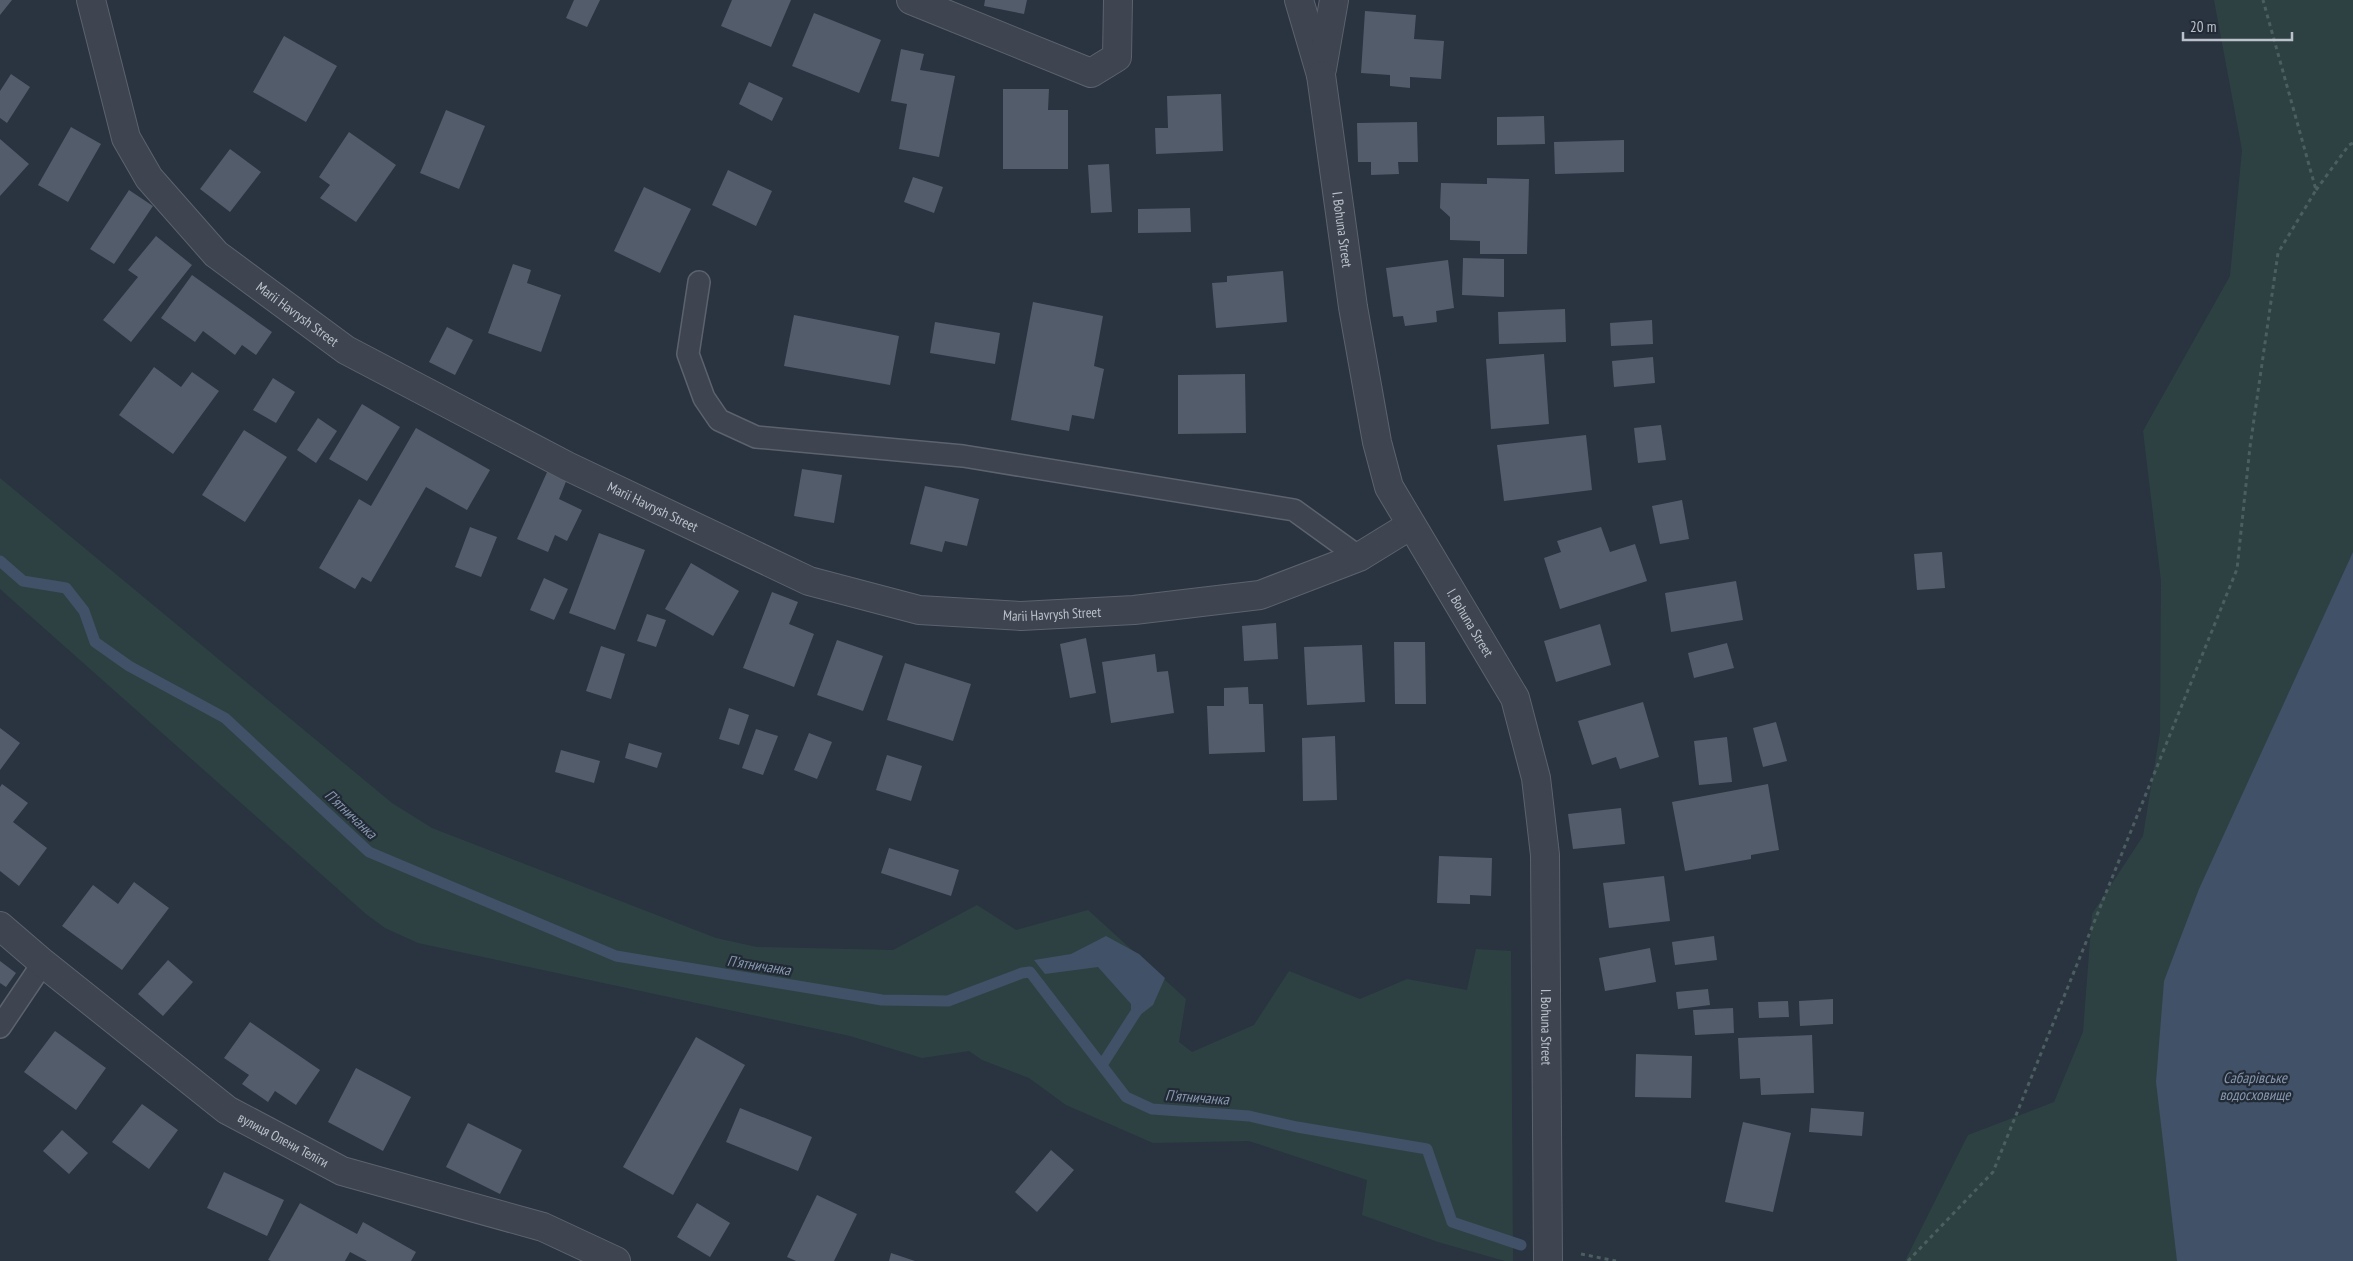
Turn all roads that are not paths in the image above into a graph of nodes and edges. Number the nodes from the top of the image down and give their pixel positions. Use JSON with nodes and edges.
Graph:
{"nodes":[{"id":1,"x":91,"y":0,"type":"edge"},
{"id":2,"x":910,"y":0,"type":"edge"},
{"id":3,"x":1118,"y":0,"type":"edge"},
{"id":4,"x":1299,"y":0,"type":"edge"},
{"id":5,"x":1334,"y":0,"type":"edge"},
{"id":6,"x":1320,"y":75,"type":"junction"},
{"id":7,"x":699,"y":282,"type":"dead end"},
{"id":8,"x":1411,"y":525,"type":"junction"},
{"id":9,"x":1359,"y":557,"type":"junction"},
{"id":10,"x":0,"y":926,"type":"edge"},
{"id":11,"x":43,"y":963,"type":"junction"},
{"id":12,"x":0,"y":1027,"type":"edge"},
{"id":13,"x":616,"y":1261,"type":"edge"},
{"id":14,"x":1548,"y":1261,"type":"edge"}],
"edges":[{"from":1,"to":9,"type":"street","name":"Marii Havrysh Street"},
{"from":2,"to":3,"type":"street"},
{"from":4,"to":6,"type":"street"},
{"from":5,"to":6,"type":"street","name":"I. Bohuna Street"},
{"from":6,"to":8,"type":"street","name":"I. Bohuna Street"},
{"from":7,"to":9,"type":"lane"},
{"from":8,"to":9,"type":"street","name":"Marii Havrysh Street"},
{"from":8,"to":14,"type":"street","name":"I. Bohuna Street"},
{"from":10,"to":11,"type":"street","name":"вулиця Олени Теліги"},
{"from":11,"to":12,"type":"lane"},
{"from":11,"to":13,"type":"street","name":"вулиця Олени Теліги"}]}
